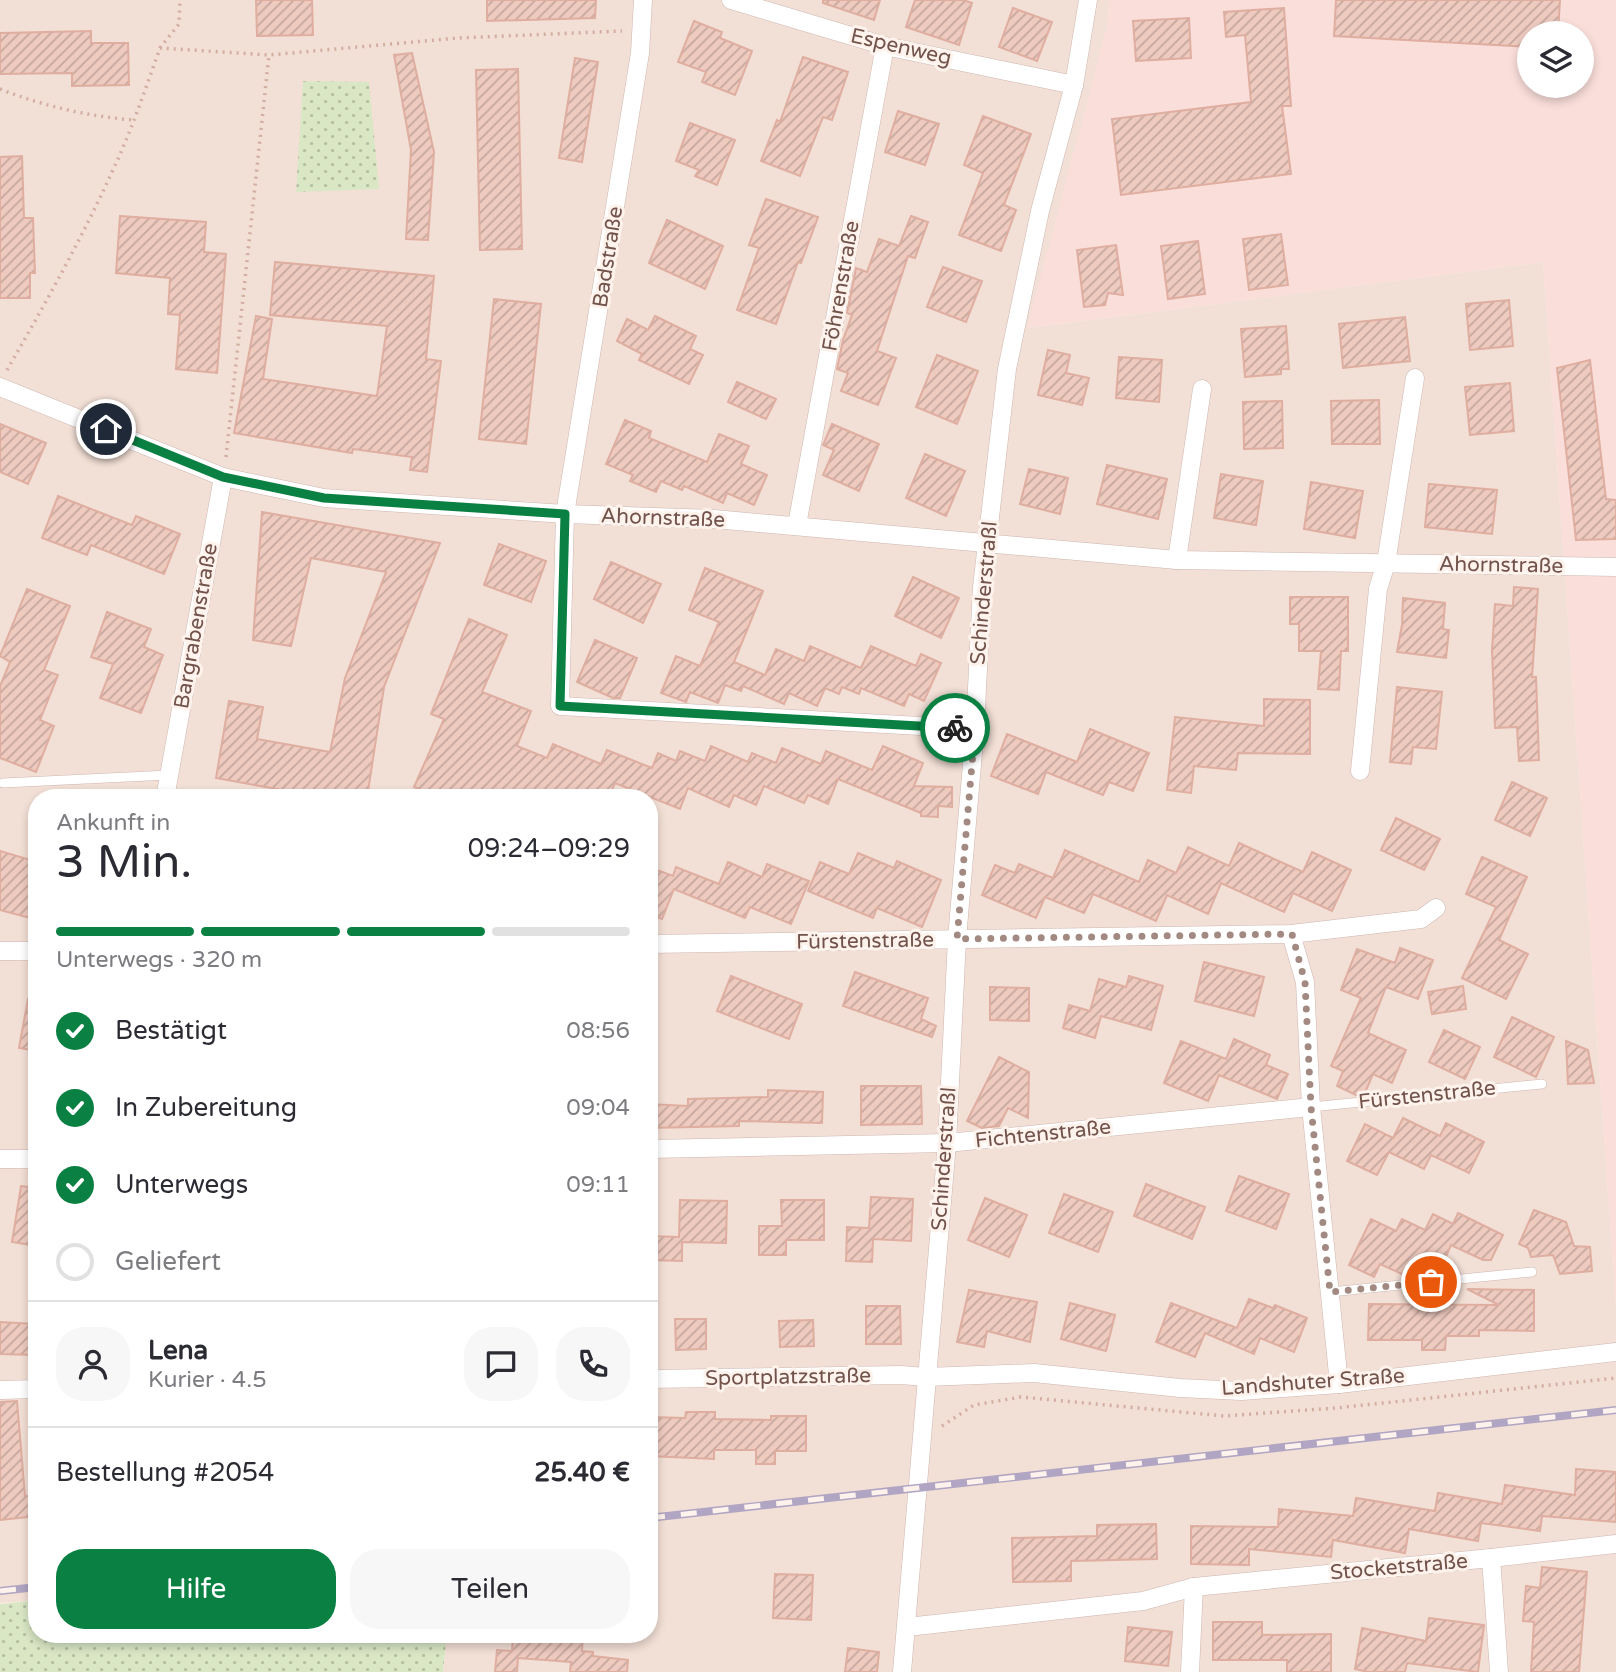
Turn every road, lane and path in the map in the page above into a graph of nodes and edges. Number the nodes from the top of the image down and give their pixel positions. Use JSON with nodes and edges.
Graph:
{"nodes":[{"id":1,"x":180,"y":0,"type":"edge"},
{"id":2,"x":643,"y":0,"type":"edge"},
{"id":3,"x":731,"y":0,"type":"edge"},
{"id":4,"x":1088,"y":0,"type":"edge"},
{"id":5,"x":642,"y":30,"type":"junction"},
{"id":6,"x":885,"y":46,"type":"junction"},
{"id":7,"x":160,"y":48,"type":"junction"},
{"id":8,"x":270,"y":55,"type":"junction"},
{"id":9,"x":1074,"y":85,"type":"junction"},
{"id":10,"x":0,"y":89,"type":"edge"},
{"id":11,"x":133,"y":120,"type":"junction"},
{"id":12,"x":3,"y":378,"type":"edge"},
{"id":13,"x":1415,"y":378,"type":"dead end"},
{"id":14,"x":1202,"y":388,"type":"dead end"},
{"id":15,"x":223,"y":477,"type":"junction"},
{"id":16,"x":565,"y":514,"type":"junction"},
{"id":17,"x":797,"y":525,"type":"junction"},
{"id":18,"x":988,"y":542,"type":"junction"},
{"id":19,"x":1177,"y":560,"type":"junction"},
{"id":20,"x":1386,"y":563,"type":"junction"},
{"id":21,"x":1616,"y":567,"type":"edge"},
{"id":22,"x":975,"y":729,"type":"junction"},
{"id":23,"x":1360,"y":771,"type":"dead end"},
{"id":24,"x":169,"y":775,"type":"junction"},
{"id":25,"x":3,"y":783,"type":"dead end"},
{"id":26,"x":166,"y":789,"type":"edge"},
{"id":27,"x":1436,"y":908,"type":"dead end"},
{"id":28,"x":1292,"y":934,"type":"junction"},
{"id":29,"x":957,"y":939,"type":"junction"},
{"id":30,"x":658,"y":944,"type":"edge"},
{"id":31,"x":0,"y":951,"type":"edge"},
{"id":32,"x":28,"y":951,"type":"edge"},
{"id":33,"x":1542,"y":1084,"type":"dead end"},
{"id":34,"x":1311,"y":1107,"type":"junction"},
{"id":35,"x":947,"y":1143,"type":"junction"},
{"id":36,"x":658,"y":1149,"type":"edge"},
{"id":37,"x":0,"y":1159,"type":"edge"},
{"id":38,"x":28,"y":1159,"type":"edge"},
{"id":39,"x":1532,"y":1272,"type":"dead end"},
{"id":40,"x":1330,"y":1292,"type":"junction"},
{"id":41,"x":1616,"y":1352,"type":"edge"},
{"id":42,"x":926,"y":1377,"type":"junction"},
{"id":43,"x":658,"y":1379,"type":"edge"},
{"id":44,"x":1339,"y":1384,"type":"junction"},
{"id":45,"x":28,"y":1389,"type":"edge"},
{"id":46,"x":0,"y":1390,"type":"edge"},
{"id":47,"x":1616,"y":1544,"type":"edge"},
{"id":48,"x":1491,"y":1559,"type":"junction"},
{"id":49,"x":1194,"y":1587,"type":"junction"},
{"id":50,"x":907,"y":1627,"type":"junction"},
{"id":51,"x":902,"y":1672,"type":"edge"},
{"id":52,"x":1190,"y":1672,"type":"edge"},
{"id":53,"x":1499,"y":1672,"type":"edge"}],
"edges":[{"from":1,"to":7,"type":"path"},
{"from":2,"to":5,"type":"street","name":"Badstraße"},
{"from":3,"to":6,"type":"street","name":"Espenweg"},
{"from":4,"to":9,"type":"street","name":"Schinderstraßl"},
{"from":5,"to":8,"type":"path"},
{"from":5,"to":16,"type":"street","name":"Badstraße"},
{"from":6,"to":9,"type":"street","name":"Espenweg"},
{"from":6,"to":17,"type":"street","name":"Föhrenstraße"},
{"from":7,"to":8,"type":"path"},
{"from":7,"to":11,"type":"path"},
{"from":8,"to":15,"type":"path"},
{"from":9,"to":18,"type":"street","name":"Schinderstraßl"},
{"from":10,"to":11,"type":"path"},
{"from":11,"to":12,"type":"path"},
{"from":12,"to":15,"type":"street","name":"Ahornstraße"},
{"from":13,"to":20,"type":"street"},
{"from":14,"to":19,"type":"street"},
{"from":15,"to":16,"type":"street","name":"Ahornstraße"},
{"from":15,"to":24,"type":"street","name":"Bargrabenstraße"},
{"from":16,"to":17,"type":"street","name":"Ahornstraße"},
{"from":16,"to":22,"type":"street","name":"Badstraße"},
{"from":17,"to":18,"type":"street","name":"Ahornstraße"},
{"from":18,"to":19,"type":"street","name":"Ahornstraße"},
{"from":18,"to":22,"type":"street","name":"Schinderstraßl"},
{"from":19,"to":20,"type":"street","name":"Ahornstraße"},
{"from":20,"to":21,"type":"street","name":"Ahornstraße"},
{"from":20,"to":23,"type":"street"},
{"from":22,"to":29,"type":"street","name":"Schinderstraßl"},
{"from":24,"to":25,"type":"lane"},
{"from":24,"to":26,"type":"street","name":"Bargrabenstraße"},
{"from":27,"to":28,"type":"street","name":"Fürstenstraße"},
{"from":28,"to":29,"type":"street","name":"Fürstenstraße"},
{"from":28,"to":34,"type":"street"},
{"from":29,"to":30,"type":"street","name":"Fürstenstraße"},
{"from":29,"to":35,"type":"street","name":"Schinderstraßl"},
{"from":31,"to":32,"type":"street"},
{"from":33,"to":34,"type":"lane","name":"Fürstenstraße"},
{"from":34,"to":35,"type":"street","name":"Fichtenstraße"},
{"from":34,"to":40,"type":"street"},
{"from":35,"to":36,"type":"street","name":"Fichtenstraße"},
{"from":35,"to":42,"type":"street","name":"Schinderstraßl"},
{"from":37,"to":38,"type":"street"},
{"from":39,"to":40,"type":"lane"},
{"from":40,"to":44,"type":"street"},
{"from":41,"to":44,"type":"street","name":"Landshuter Straße"},
{"from":42,"to":43,"type":"street","name":"Sportplatzstraße"},
{"from":42,"to":44,"type":"street","name":"Landshuter Straße"},
{"from":42,"to":50,"type":"street","name":"Schinderstraßl"},
{"from":45,"to":46,"type":"street"},
{"from":47,"to":48,"type":"street"},
{"from":48,"to":49,"type":"street","name":"Stocketstraße"},
{"from":48,"to":53,"type":"street","name":"Stocketstraße"},
{"from":49,"to":50,"type":"street","name":"Stocketstraße"},
{"from":49,"to":52,"type":"street"},
{"from":50,"to":51,"type":"street"}]}
